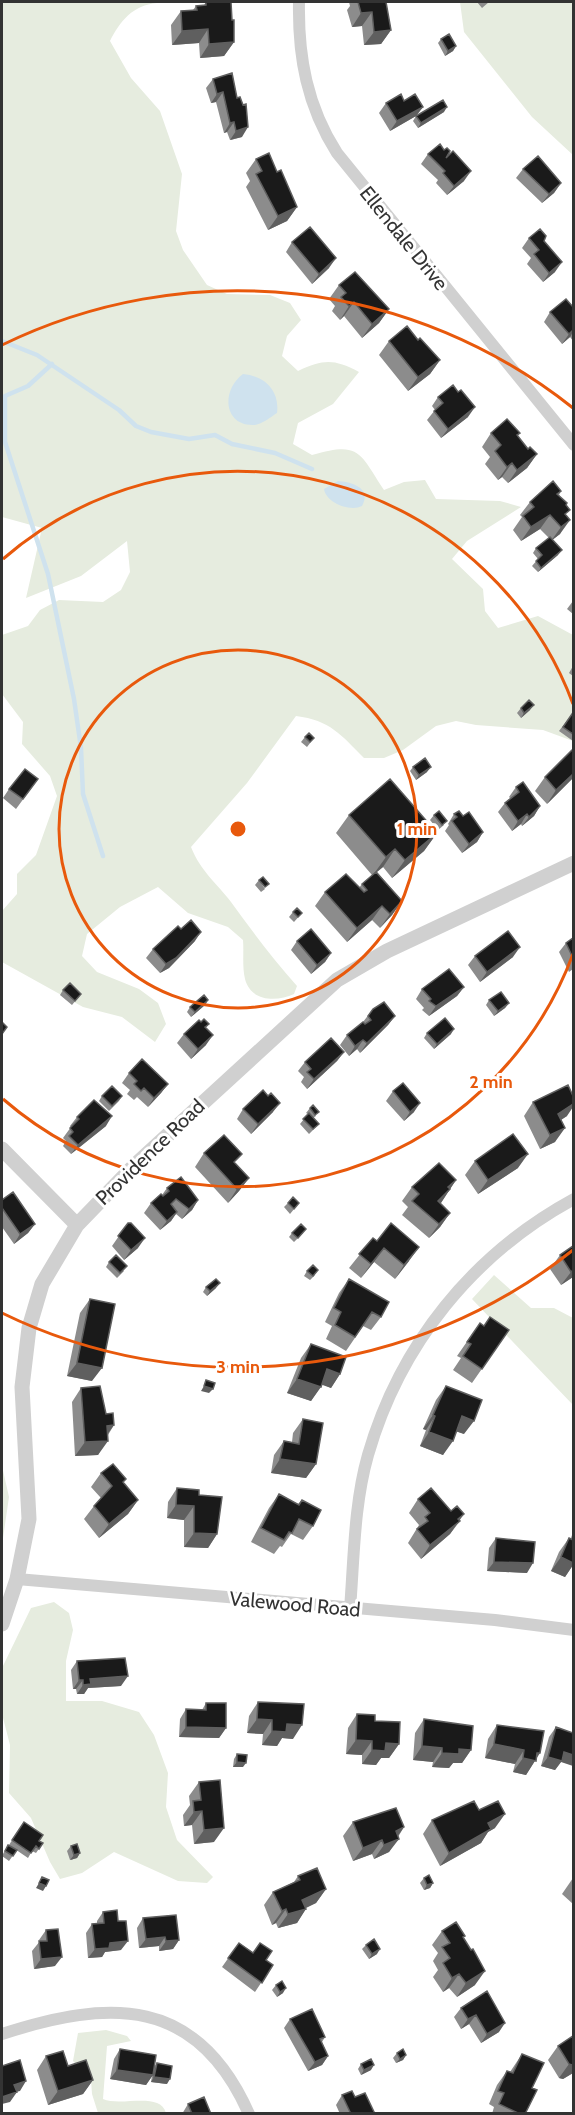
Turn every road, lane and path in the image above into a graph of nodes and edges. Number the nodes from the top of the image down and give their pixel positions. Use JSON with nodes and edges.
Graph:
{"nodes":[{"id":1,"x":299,"y":2,"type":"edge"},
{"id":2,"x":573,"y":444,"type":"edge"},
{"id":3,"x":573,"y":863,"type":"edge"},
{"id":4,"x":2,"y":1149,"type":"edge"},
{"id":5,"x":573,"y":1199,"type":"edge"},
{"id":6,"x":77,"y":1225,"type":"junction"},
{"id":7,"x":17,"y":1579,"type":"junction"},
{"id":8,"x":350,"y":1609,"type":"junction"},
{"id":9,"x":2,"y":1624,"type":"edge"},
{"id":10,"x":573,"y":1630,"type":"edge"},
{"id":11,"x":2,"y":2034,"type":"edge"},
{"id":12,"x":249,"y":2114,"type":"edge"}],
"edges":[{"from":1,"to":2,"type":"street","name":"Ellendale Drive"},
{"from":3,"to":6,"type":"street","name":"Providence Road"},
{"from":4,"to":6,"type":"street"},
{"from":5,"to":8,"type":"street"},
{"from":6,"to":7,"type":"street","name":"Providence Road"},
{"from":7,"to":8,"type":"street","name":"Valewood Road"},
{"from":7,"to":9,"type":"street","name":"Providence Road"},
{"from":8,"to":10,"type":"street","name":"Valewood Road"},
{"from":11,"to":12,"type":"street"}]}
